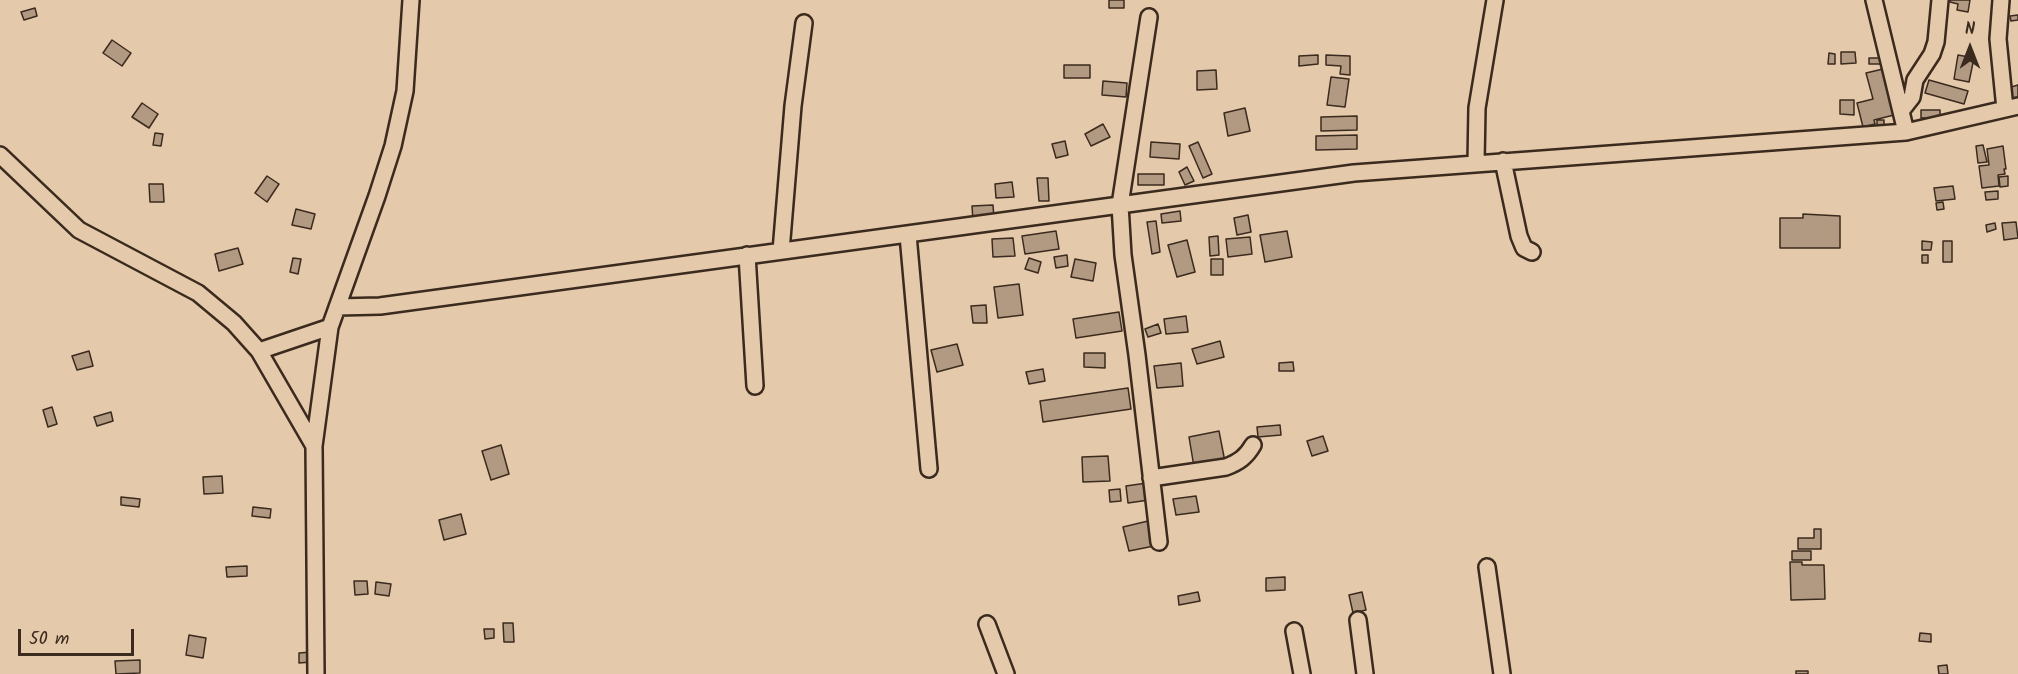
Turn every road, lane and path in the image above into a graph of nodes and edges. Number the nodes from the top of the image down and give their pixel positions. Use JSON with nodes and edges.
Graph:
{"nodes":[{"id":1,"x":411,"y":0,"type":"edge"},
{"id":2,"x":1495,"y":0,"type":"edge"},
{"id":3,"x":1874,"y":0,"type":"edge"},
{"id":4,"x":1940,"y":0,"type":"edge"},
{"id":5,"x":2001,"y":0,"type":"edge"},
{"id":6,"x":1149,"y":17,"type":"dead end"},
{"id":7,"x":804,"y":23,"type":"dead end"},
{"id":8,"x":2011,"y":108,"type":"edge"},
{"id":9,"x":1901,"y":111,"type":"junction"},
{"id":10,"x":1906,"y":132,"type":"junction"},
{"id":11,"x":0,"y":155,"type":"edge"},
{"id":12,"x":1503,"y":160,"type":"junction"},
{"id":13,"x":1476,"y":162,"type":"junction"},
{"id":14,"x":1120,"y":205,"type":"junction"},
{"id":15,"x":908,"y":235,"type":"junction"},
{"id":16,"x":781,"y":251,"type":"junction"},
{"id":17,"x":1532,"y":252,"type":"dead end"},
{"id":18,"x":747,"y":255,"type":"junction"},
{"id":19,"x":337,"y":307,"type":"junction"},
{"id":20,"x":330,"y":327,"type":"junction"},
{"id":21,"x":259,"y":351,"type":"junction"},
{"id":22,"x":755,"y":386,"type":"dead end"},
{"id":23,"x":1253,"y":445,"type":"dead end"},
{"id":24,"x":314,"y":446,"type":"junction"},
{"id":25,"x":929,"y":469,"type":"dead end"},
{"id":26,"x":1151,"y":478,"type":"junction"},
{"id":27,"x":1159,"y":542,"type":"dead end"},
{"id":28,"x":1487,"y":567,"type":"dead end"},
{"id":29,"x":1358,"y":620,"type":"dead end"},
{"id":30,"x":987,"y":624,"type":"dead end"},
{"id":31,"x":1294,"y":631,"type":"dead end"},
{"id":32,"x":316,"y":674,"type":"edge"},
{"id":33,"x":1006,"y":674,"type":"edge"},
{"id":34,"x":1302,"y":674,"type":"edge"},
{"id":35,"x":1365,"y":674,"type":"edge"},
{"id":36,"x":1502,"y":674,"type":"edge"}],
"edges":[{"from":1,"to":19,"type":"street"},
{"from":2,"to":13,"type":"street"},
{"from":3,"to":9,"type":"street"},
{"from":4,"to":9,"type":"street"},
{"from":5,"to":8,"type":"street"},
{"from":6,"to":14,"type":"street"},
{"from":7,"to":16,"type":"street"},
{"from":8,"to":10,"type":"street"},
{"from":9,"to":10,"type":"street"},
{"from":10,"to":12,"type":"street"},
{"from":11,"to":21,"type":"street"},
{"from":12,"to":13,"type":"street"},
{"from":12,"to":17,"type":"street"},
{"from":13,"to":14,"type":"street"},
{"from":14,"to":15,"type":"street"},
{"from":14,"to":26,"type":"street"},
{"from":15,"to":16,"type":"street"},
{"from":15,"to":25,"type":"street"},
{"from":16,"to":18,"type":"street"},
{"from":18,"to":19,"type":"street"},
{"from":18,"to":22,"type":"street"},
{"from":19,"to":20,"type":"street"},
{"from":20,"to":21,"type":"street"},
{"from":20,"to":24,"type":"street"},
{"from":21,"to":24,"type":"street"},
{"from":23,"to":26,"type":"street"},
{"from":24,"to":32,"type":"street"},
{"from":26,"to":27,"type":"street"},
{"from":28,"to":36,"type":"street"},
{"from":29,"to":35,"type":"street"},
{"from":30,"to":33,"type":"street"},
{"from":31,"to":34,"type":"street"}]}
